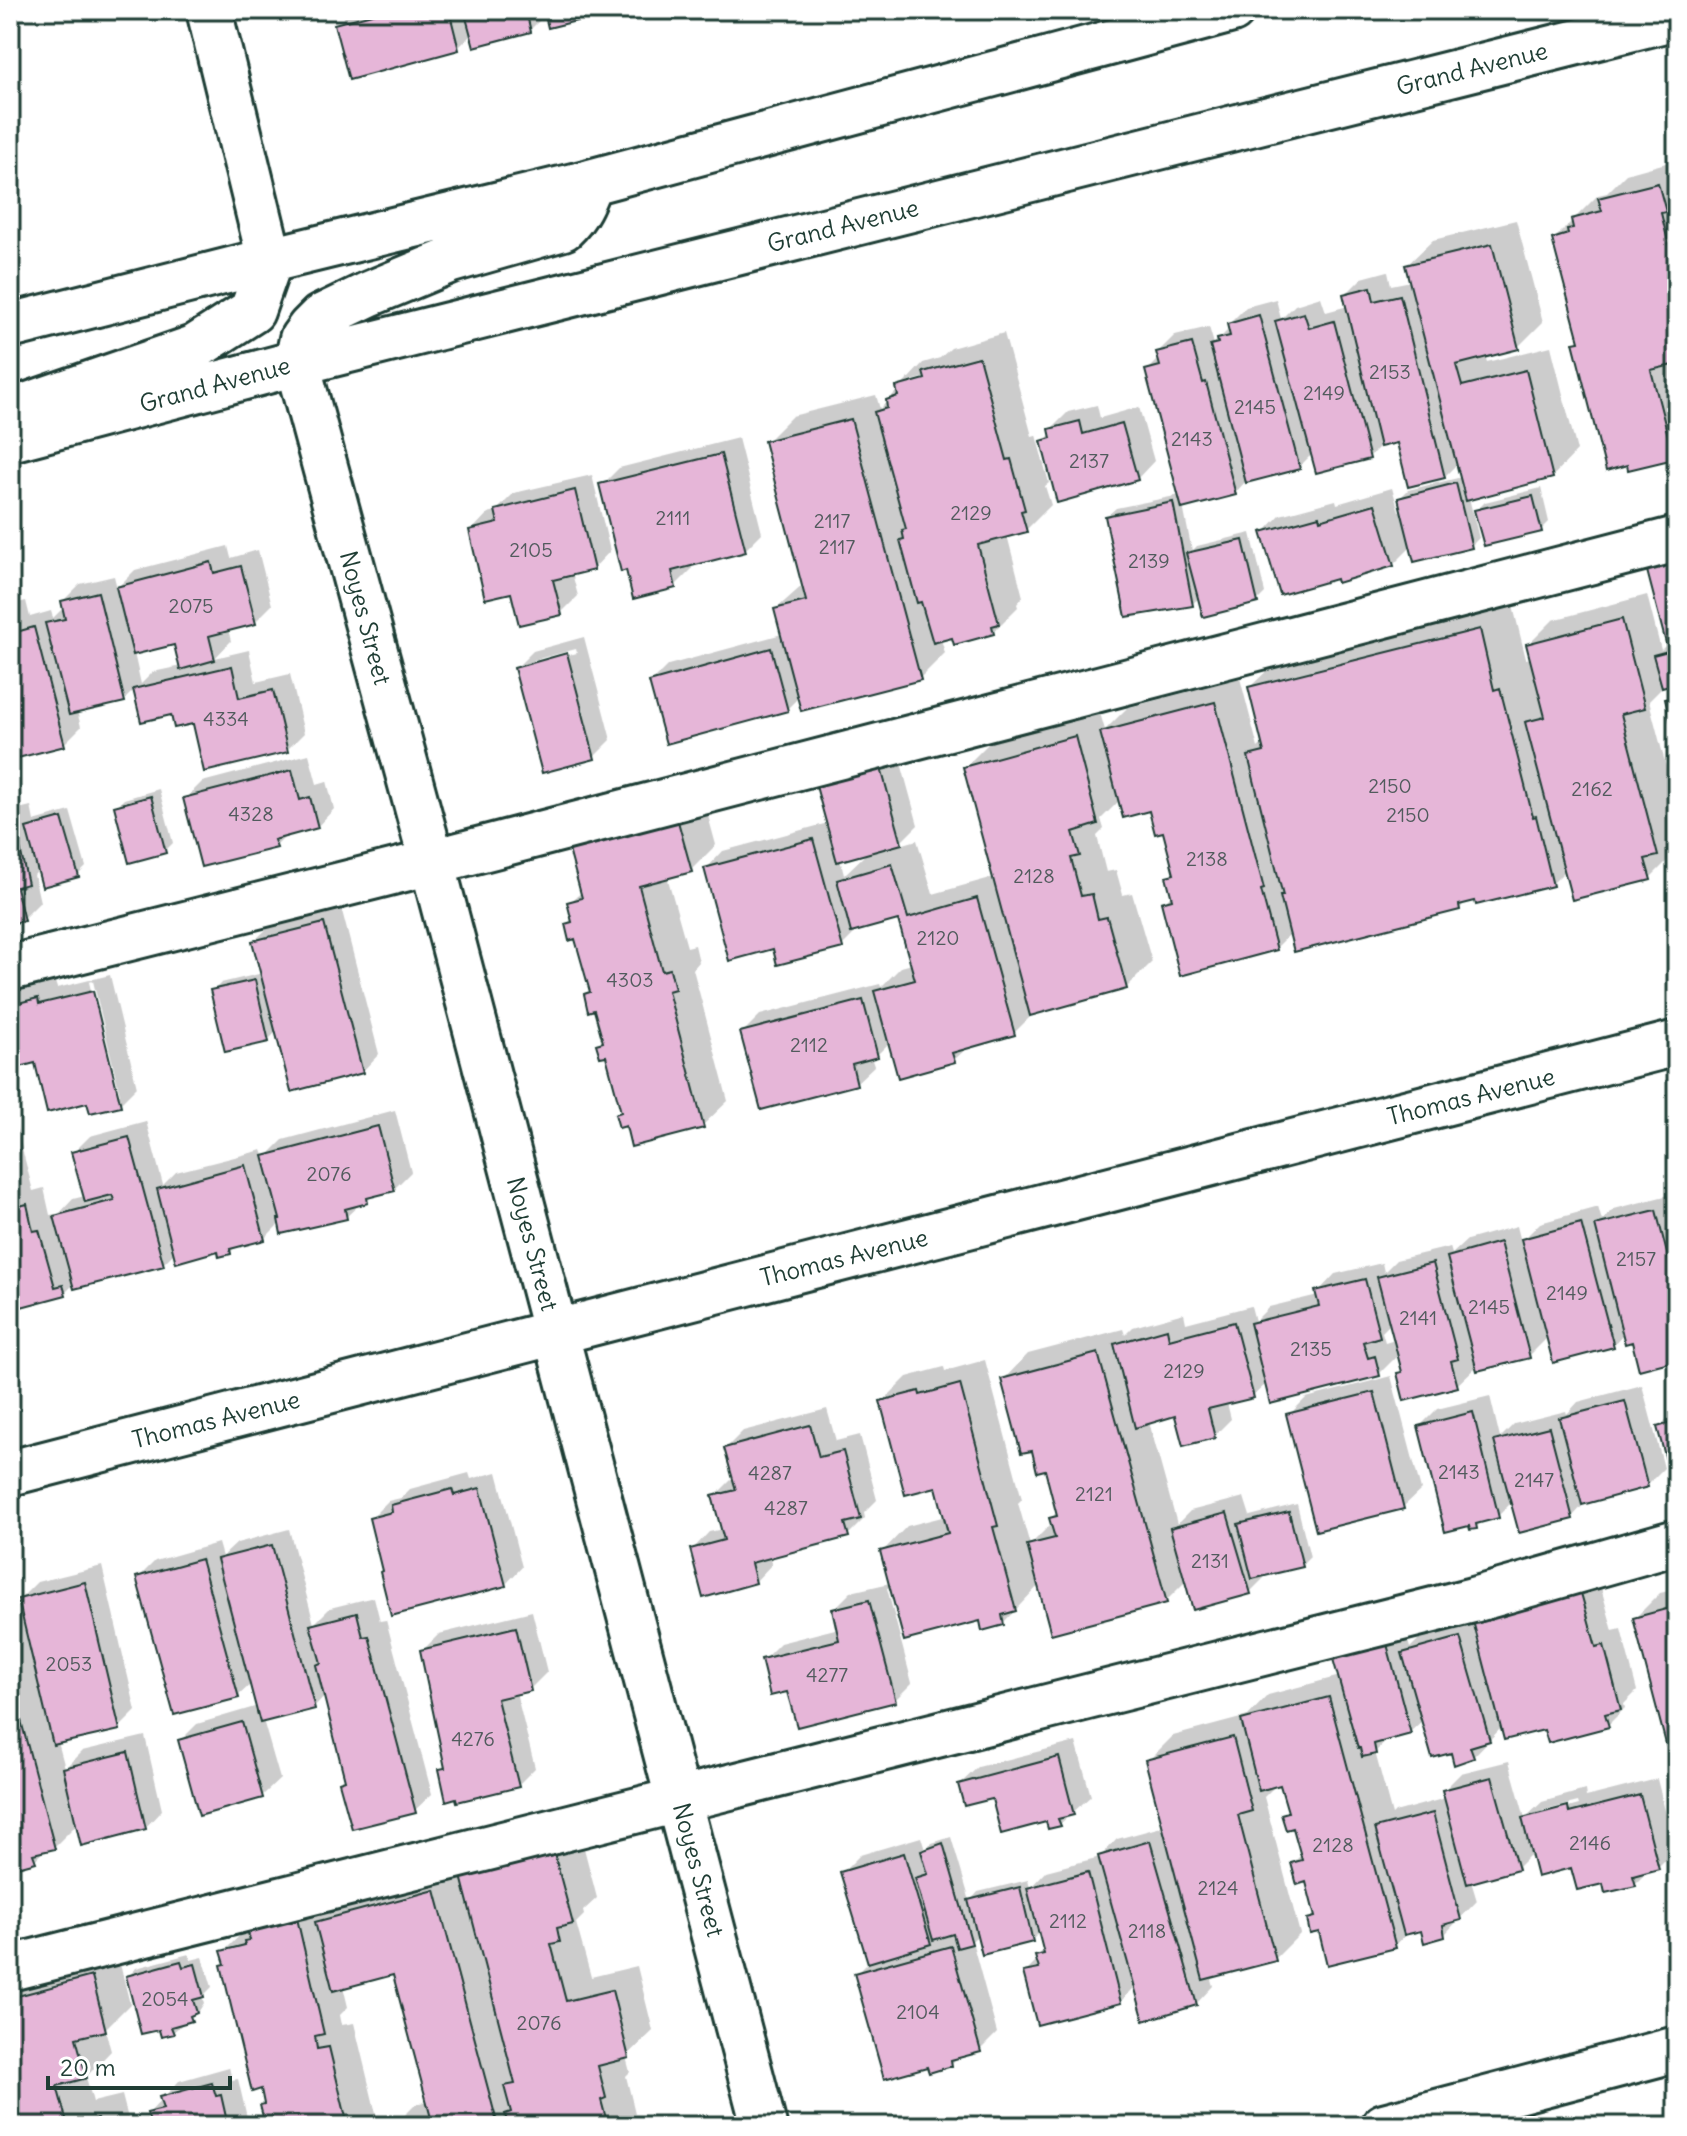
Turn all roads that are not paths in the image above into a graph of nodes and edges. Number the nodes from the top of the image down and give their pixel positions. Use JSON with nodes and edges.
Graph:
{"nodes":[{"id":1,"x":209,"y":10,"type":"edge"},
{"id":2,"x":1232,"y":10,"type":"edge"},
{"id":3,"x":1677,"y":17,"type":"edge"},
{"id":4,"x":590,"y":182,"type":"junction"},
{"id":5,"x":270,"y":260,"type":"junction"},
{"id":6,"x":10,"y":326,"type":"edge"},
{"id":7,"x":297,"y":363,"type":"junction"},
{"id":8,"x":10,"y":417,"type":"edge"},
{"id":9,"x":10,"y":439,"type":"edge"},
{"id":10,"x":1677,"y":539,"type":"edge"},
{"id":11,"x":432,"y":862,"type":"junction"},
{"id":12,"x":10,"y":968,"type":"edge"},
{"id":13,"x":1677,"y":1043,"type":"edge"},
{"id":14,"x":556,"y":1332,"type":"junction"},
{"id":15,"x":10,"y":1473,"type":"edge"},
{"id":16,"x":1677,"y":1542,"type":"edge"},
{"id":17,"x":680,"y":1800,"type":"junction"},
{"id":18,"x":10,"y":1968,"type":"edge"},
{"id":19,"x":1677,"y":2049,"type":"edge"},
{"id":20,"x":764,"y":2126,"type":"edge"},
{"id":21,"x":1384,"y":2126,"type":"edge"}],
"edges":[{"from":1,"to":5,"type":"street"},
{"from":2,"to":4,"type":"street"},
{"from":3,"to":7,"type":"street","name":"Grand Avenue"},
{"from":4,"to":5,"type":"street"},
{"from":4,"to":7,"type":"street"},
{"from":5,"to":6,"type":"street"},
{"from":5,"to":8,"type":"street"},
{"from":7,"to":9,"type":"street","name":"Grand Avenue"},
{"from":7,"to":11,"type":"street","name":"Noyes Street"},
{"from":10,"to":11,"type":"street"},
{"from":11,"to":12,"type":"street"},
{"from":11,"to":14,"type":"street","name":"Noyes Street"},
{"from":13,"to":14,"type":"street","name":"Thomas Avenue"},
{"from":14,"to":15,"type":"street","name":"Thomas Avenue"},
{"from":14,"to":17,"type":"street","name":"Noyes Street"},
{"from":16,"to":17,"type":"street"},
{"from":17,"to":18,"type":"street"},
{"from":17,"to":20,"type":"street","name":"Noyes Street"},
{"from":19,"to":21,"type":"street"}]}
